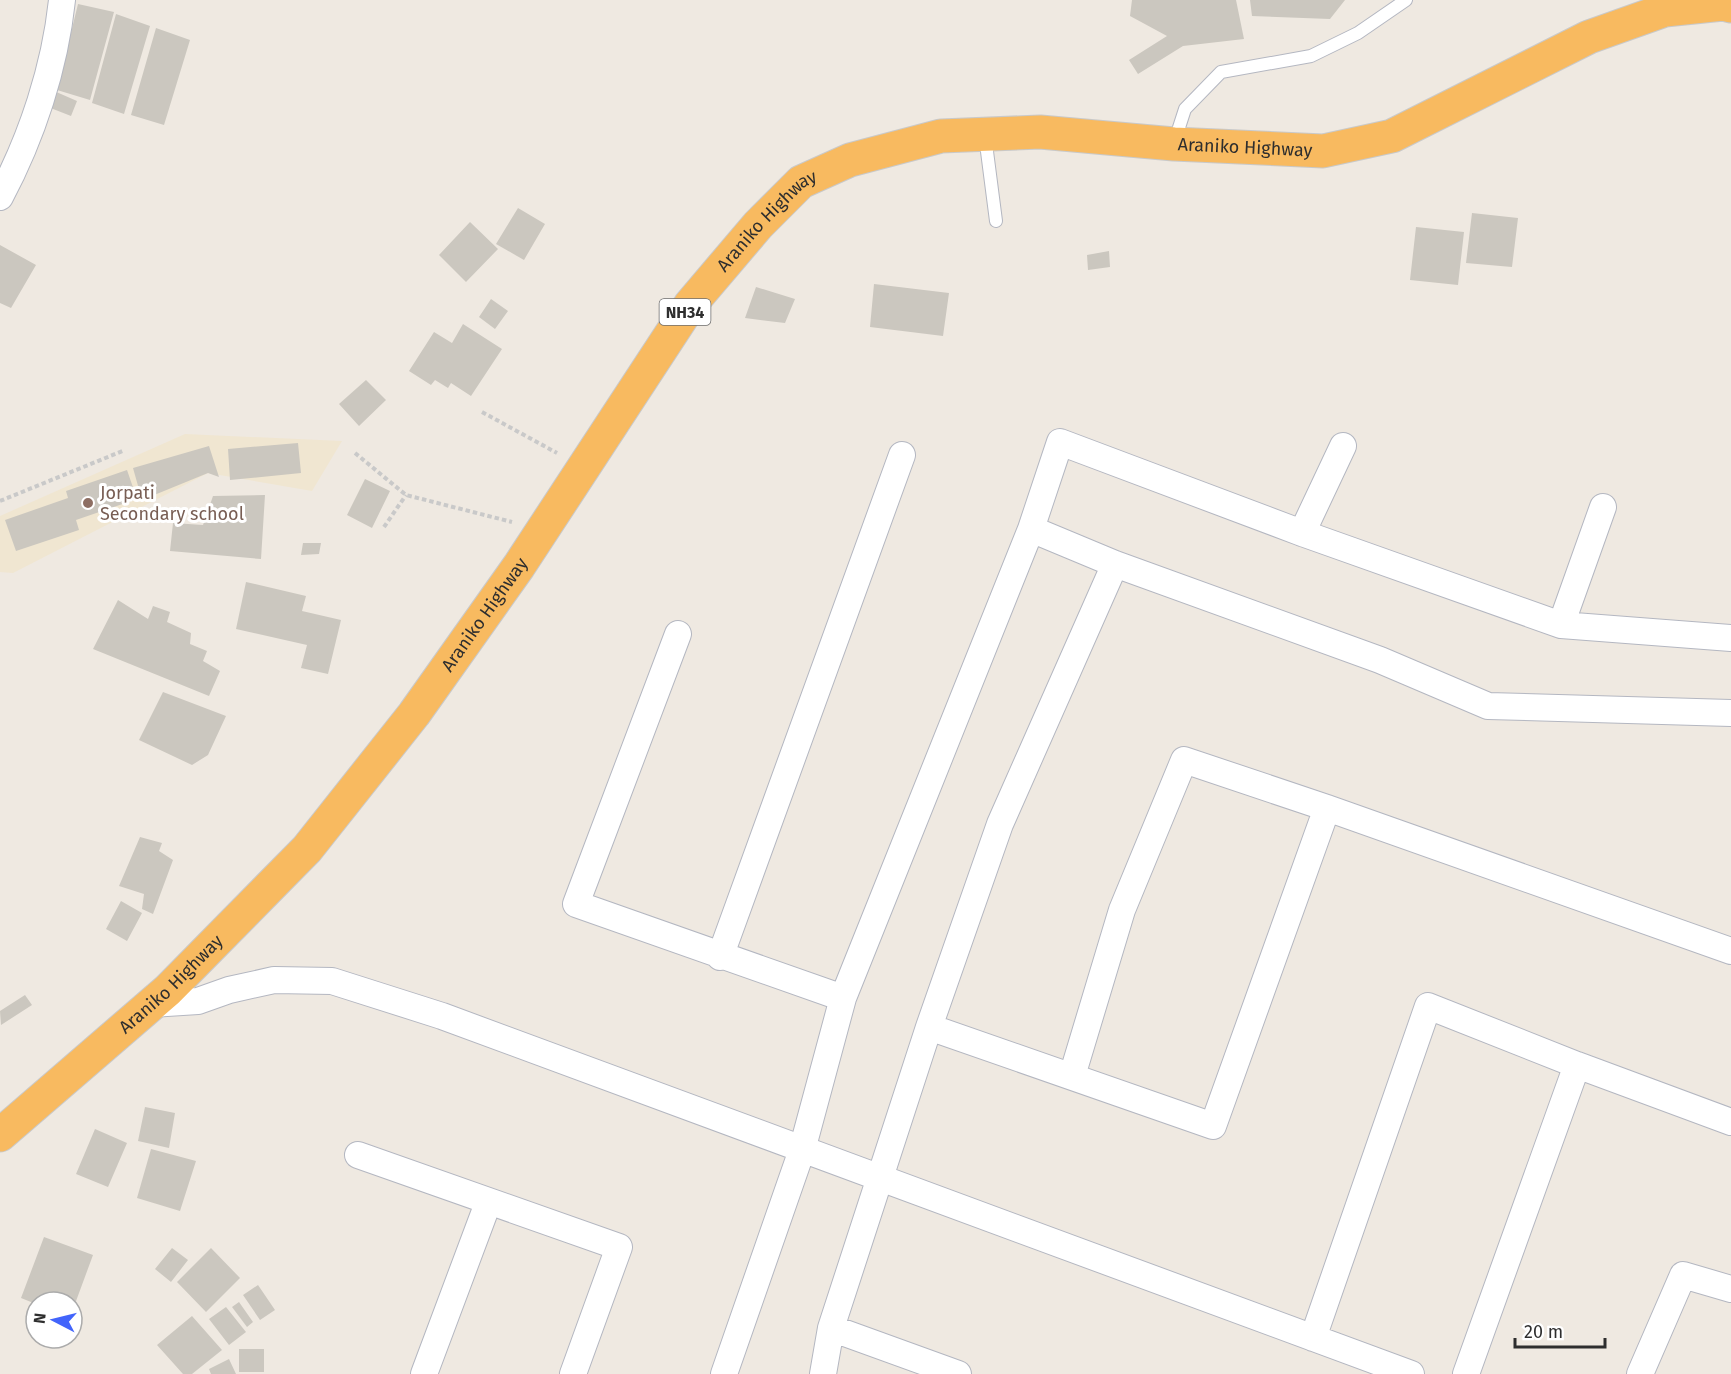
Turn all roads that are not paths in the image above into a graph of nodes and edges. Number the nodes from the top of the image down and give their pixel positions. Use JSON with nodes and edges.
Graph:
{"nodes":[{"id":1,"x":62,"y":0,"type":"edge"},
{"id":2,"x":1406,"y":0,"type":"edge"},
{"id":3,"x":1731,"y":6,"type":"edge"},
{"id":4,"x":984,"y":134,"type":"junction"},
{"id":5,"x":1174,"y":144,"type":"junction"},
{"id":6,"x":0,"y":197,"type":"edge"},
{"id":7,"x":996,"y":221,"type":"dead end"},
{"id":8,"x":1343,"y":446,"type":"dead end"},
{"id":9,"x":902,"y":455,"type":"dead end"},
{"id":10,"x":1603,"y":507,"type":"dead end"},
{"id":11,"x":1030,"y":529,"type":"junction"},
{"id":12,"x":1302,"y":533,"type":"junction"},
{"id":13,"x":1115,"y":564,"type":"junction"},
{"id":14,"x":1561,"y":624,"type":"junction"},
{"id":15,"x":678,"y":634,"type":"dead end"},
{"id":16,"x":1731,"y":638,"type":"edge"},
{"id":17,"x":1731,"y":712,"type":"edge"},
{"id":18,"x":1327,"y":808,"type":"junction"},
{"id":19,"x":1731,"y":951,"type":"edge"},
{"id":20,"x":720,"y":957,"type":"junction"},
{"id":21,"x":843,"y":998,"type":"junction"},
{"id":22,"x":151,"y":1004,"type":"junction"},
{"id":23,"x":929,"y":1027,"type":"junction"},
{"id":24,"x":1577,"y":1065,"type":"junction"},
{"id":25,"x":1072,"y":1077,"type":"junction"},
{"id":26,"x":1731,"y":1122,"type":"edge"},
{"id":27,"x":0,"y":1135,"type":"edge"},
{"id":28,"x":802,"y":1150,"type":"junction"},
{"id":29,"x":358,"y":1155,"type":"dead end"},
{"id":30,"x":880,"y":1179,"type":"junction"},
{"id":31,"x":488,"y":1203,"type":"junction"},
{"id":32,"x":1731,"y":1289,"type":"edge"},
{"id":33,"x":831,"y":1328,"type":"junction"},
{"id":34,"x":1313,"y":1338,"type":"junction"},
{"id":35,"x":424,"y":1374,"type":"edge"},
{"id":36,"x":573,"y":1374,"type":"edge"},
{"id":37,"x":724,"y":1374,"type":"edge"},
{"id":38,"x":823,"y":1374,"type":"edge"},
{"id":39,"x":958,"y":1374,"type":"edge"},
{"id":40,"x":1410,"y":1374,"type":"edge"},
{"id":41,"x":1466,"y":1374,"type":"edge"},
{"id":42,"x":1640,"y":1374,"type":"edge"}],
"edges":[{"from":1,"to":6,"type":"street"},
{"from":2,"to":5,"type":"lane"},
{"from":3,"to":5,"type":"highway","name":"Araniko Highway","number":"NH34"},
{"from":4,"to":5,"type":"highway","name":"Araniko Highway","number":"NH34"},
{"from":4,"to":7,"type":"lane"},
{"from":4,"to":22,"type":"highway","name":"Araniko Highway","number":"NH34"},
{"from":8,"to":12,"type":"street"},
{"from":9,"to":20,"type":"street"},
{"from":10,"to":14,"type":"street"},
{"from":11,"to":12,"type":"street"},
{"from":11,"to":13,"type":"street"},
{"from":11,"to":21,"type":"street"},
{"from":12,"to":14,"type":"street"},
{"from":13,"to":17,"type":"street"},
{"from":13,"to":23,"type":"street"},
{"from":14,"to":16,"type":"street"},
{"from":15,"to":20,"type":"street"},
{"from":18,"to":19,"type":"street"},
{"from":18,"to":25,"type":"street"},
{"from":18,"to":25,"type":"street"},
{"from":20,"to":21,"type":"street"},
{"from":21,"to":28,"type":"street"},
{"from":22,"to":27,"type":"highway","name":"Araniko Highway","number":"NH34"},
{"from":22,"to":28,"type":"street"},
{"from":23,"to":25,"type":"street"},
{"from":23,"to":30,"type":"street"},
{"from":24,"to":26,"type":"street"},
{"from":24,"to":34,"type":"street"},
{"from":24,"to":41,"type":"street"},
{"from":28,"to":30,"type":"street"},
{"from":28,"to":37,"type":"street"},
{"from":29,"to":31,"type":"street"},
{"from":30,"to":33,"type":"street"},
{"from":30,"to":34,"type":"street"},
{"from":31,"to":35,"type":"street"},
{"from":31,"to":36,"type":"street"},
{"from":32,"to":42,"type":"street"},
{"from":33,"to":38,"type":"street"},
{"from":33,"to":39,"type":"street"},
{"from":34,"to":40,"type":"street"}]}
